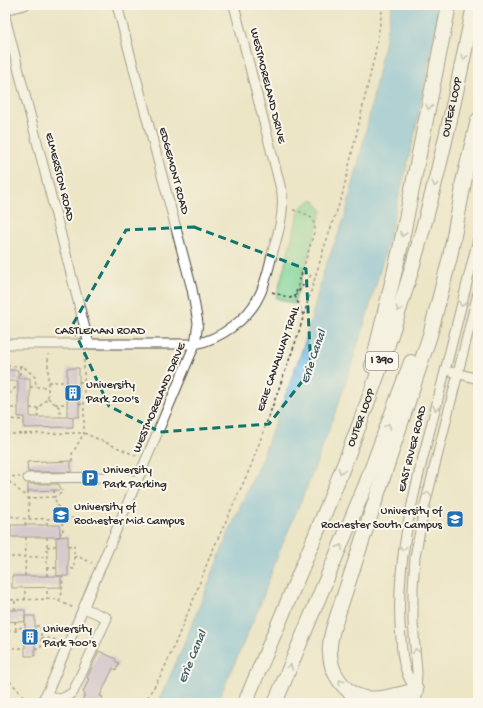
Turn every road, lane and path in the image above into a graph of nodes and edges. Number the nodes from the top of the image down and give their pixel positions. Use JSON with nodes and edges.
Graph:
{"nodes":[{"id":1,"x":25,"y":5,"type":"edge"},
{"id":2,"x":117,"y":5,"type":"edge"},
{"id":3,"x":234,"y":5,"type":"edge"},
{"id":4,"x":383,"y":5,"type":"edge"},
{"id":5,"x":449,"y":5,"type":"edge"},
{"id":6,"x":474,"y":5,"type":"edge"},
{"id":7,"x":5,"y":10,"type":"edge"},
{"id":8,"x":5,"y":17,"type":"edge"},
{"id":9,"x":478,"y":120,"type":"edge"},
{"id":10,"x":465,"y":177,"type":"junction"},
{"id":11,"x":293,"y":210,"type":"dead end"},
{"id":12,"x":478,"y":239,"type":"edge"},
{"id":13,"x":316,"y":274,"type":"junction"},
{"id":14,"x":272,"y":292,"type":"dead end"},
{"id":15,"x":478,"y":293,"type":"edge"},
{"id":16,"x":295,"y":296,"type":"junction"},
{"id":17,"x":304,"y":316,"type":"junction"},
{"id":18,"x":5,"y":344,"type":"edge"},
{"id":19,"x":89,"y":344,"type":"junction"},
{"id":20,"x":195,"y":344,"type":"junction"},
{"id":21,"x":48,"y":354,"type":"dead end"},
{"id":22,"x":84,"y":354,"type":"dead end"},
{"id":23,"x":5,"y":355,"type":"edge"},
{"id":24,"x":5,"y":366,"type":"edge"},
{"id":25,"x":20,"y":366,"type":"junction"},
{"id":26,"x":5,"y":370,"type":"edge"},
{"id":27,"x":445,"y":370,"type":"junction"},
{"id":28,"x":458,"y":374,"type":"junction"},
{"id":29,"x":20,"y":378,"type":"dead end"},
{"id":30,"x":478,"y":379,"type":"edge"},
{"id":31,"x":5,"y":381,"type":"edge"},
{"id":32,"x":48,"y":382,"type":"junction"},
{"id":33,"x":67,"y":382,"type":"dead end"},
{"id":34,"x":79,"y":382,"type":"dead end"},
{"id":35,"x":84,"y":382,"type":"junction"},
{"id":36,"x":18,"y":385,"type":"dead end"},
{"id":37,"x":30,"y":387,"type":"dead end"},
{"id":38,"x":36,"y":387,"type":"junction"},
{"id":39,"x":48,"y":387,"type":"junction"},
{"id":40,"x":5,"y":398,"type":"edge"},
{"id":41,"x":48,"y":398,"type":"junction"},
{"id":42,"x":55,"y":404,"type":"junction"},
{"id":43,"x":67,"y":404,"type":"dead end"},
{"id":44,"x":79,"y":404,"type":"dead end"},
{"id":45,"x":84,"y":404,"type":"junction"},
{"id":46,"x":5,"y":408,"type":"edge"},
{"id":47,"x":18,"y":408,"type":"dead end"},
{"id":48,"x":30,"y":408,"type":"dead end"},
{"id":49,"x":38,"y":408,"type":"junction"},
{"id":50,"x":38,"y":417,"type":"dead end"},
{"id":51,"x":60,"y":417,"type":"dead end"},
{"id":52,"x":6,"y":419,"type":"edge"},
{"id":53,"x":24,"y":420,"type":"dead end"},
{"id":54,"x":5,"y":430,"type":"edge"},
{"id":55,"x":84,"y":433,"type":"junction"},
{"id":56,"x":6,"y":434,"type":"edge"},
{"id":57,"x":352,"y":443,"type":"junction"},
{"id":58,"x":5,"y":452,"type":"edge"},
{"id":59,"x":137,"y":456,"type":"dead end"},
{"id":60,"x":72,"y":461,"type":"dead end"},
{"id":61,"x":6,"y":476,"type":"junction"},
{"id":62,"x":28,"y":478,"type":"joint"},
{"id":63,"x":6,"y":479,"type":"edge"},
{"id":64,"x":138,"y":482,"type":"junction"},
{"id":65,"x":54,"y":490,"type":"dead end"},
{"id":66,"x":62,"y":490,"type":"dead end"},
{"id":67,"x":28,"y":491,"type":"dead end"},
{"id":68,"x":54,"y":497,"type":"junction"},
{"id":69,"x":28,"y":498,"type":"junction"},
{"id":70,"x":5,"y":515,"type":"edge"},
{"id":71,"x":62,"y":518,"type":"junction"},
{"id":72,"x":26,"y":519,"type":"junction"},
{"id":73,"x":29,"y":519,"type":"junction"},
{"id":74,"x":47,"y":519,"type":"junction"},
{"id":75,"x":108,"y":524,"type":"dead end"},
{"id":76,"x":26,"y":525,"type":"dead end"},
{"id":77,"x":47,"y":525,"type":"dead end"},
{"id":78,"x":60,"y":533,"type":"dead end"},
{"id":79,"x":26,"y":537,"type":"dead end"},
{"id":80,"x":47,"y":537,"type":"dead end"},
{"id":81,"x":56,"y":546,"type":"dead end"},
{"id":82,"x":68,"y":546,"type":"dead end"},
{"id":83,"x":47,"y":547,"type":"junction"},
{"id":84,"x":5,"y":557,"type":"edge"},
{"id":85,"x":26,"y":557,"type":"junction"},
{"id":86,"x":47,"y":557,"type":"junction"},
{"id":87,"x":74,"y":557,"type":"junction"},
{"id":88,"x":92,"y":563,"type":"dead end"},
{"id":89,"x":47,"y":568,"type":"junction"},
{"id":90,"x":56,"y":568,"type":"dead end"},
{"id":91,"x":68,"y":568,"type":"dead end"},
{"id":92,"x":25,"y":576,"type":"dead end"},
{"id":93,"x":47,"y":576,"type":"dead end"},
{"id":94,"x":63,"y":576,"type":"dead end"},
{"id":95,"x":25,"y":588,"type":"dead end"},
{"id":96,"x":47,"y":588,"type":"dead end"},
{"id":97,"x":5,"y":600,"type":"edge"},
{"id":98,"x":15,"y":600,"type":"junction"},
{"id":99,"x":25,"y":600,"type":"junction"},
{"id":100,"x":47,"y":600,"type":"junction"},
{"id":101,"x":59,"y":601,"type":"junction"},
{"id":102,"x":74,"y":608,"type":"dead end"},
{"id":103,"x":84,"y":608,"type":"junction"},
{"id":104,"x":15,"y":610,"type":"dead end"},
{"id":105,"x":15,"y":621,"type":"dead end"},
{"id":106,"x":25,"y":624,"type":"dead end"},
{"id":107,"x":35,"y":626,"type":"dead end"},
{"id":108,"x":6,"y":631,"type":"edge"},
{"id":109,"x":16,"y":631,"type":"junction"},
{"id":110,"x":41,"y":638,"type":"junction"},
{"id":111,"x":60,"y":641,"type":"dead end"},
{"id":112,"x":7,"y":648,"type":"junction"},
{"id":113,"x":25,"y":648,"type":"dead end"},
{"id":114,"x":35,"y":648,"type":"dead end"},
{"id":115,"x":6,"y":653,"type":"edge"},
{"id":116,"x":6,"y":664,"type":"edge"},
{"id":117,"x":6,"y":678,"type":"edge"},
{"id":118,"x":46,"y":694,"type":"junction"},
{"id":119,"x":416,"y":699,"type":"edge"},
{"id":120,"x":29,"y":702,"type":"edge"},
{"id":121,"x":41,"y":703,"type":"edge"},
{"id":122,"x":144,"y":703,"type":"edge"},
{"id":123,"x":245,"y":703,"type":"edge"},
{"id":124,"x":275,"y":703,"type":"edge"}],
"edges":[{"from":1,"to":7,"type":"street"},
{"from":2,"to":20,"type":"street","name":"EDGEMONT ROAD"},
{"from":3,"to":20,"type":"street","name":"WESTMORELAND DRIVE"},
{"from":4,"to":13,"type":"path","name":"ERIE CANALWAY TRAIL"},
{"from":5,"to":57,"type":"highway","one_way":true},
{"from":6,"to":57,"type":"highway","name":"OUTER LOOP","number":"I 390","one_way":true},
{"from":8,"to":19,"type":"street","name":"ELMERSTON ROAD"},
{"from":9,"to":10,"type":"highway","number":"I 390"},
{"from":119,"to":10,"type":"highway","one_way":true},
{"from":124,"to":10,"type":"highway","number":"I 390","one_way":true},
{"from":11,"to":16,"type":"path"},
{"from":12,"to":27,"type":"street","name":"EAST RIVER ROAD","one_way":true},
{"from":13,"to":16,"type":"path"},
{"from":13,"to":17,"type":"path","name":"ERIE CANALWAY TRAIL"},
{"from":14,"to":16,"type":"path"},
{"from":15,"to":28,"type":"street"},
{"from":16,"to":17,"type":"path"},
{"from":17,"to":122,"type":"path","name":"ERIE CANALWAY TRAIL"},
{"from":18,"to":19,"type":"street","name":"CASTLEMAN ROAD"},
{"from":19,"to":20,"type":"street","name":"CASTLEMAN ROAD"},
{"from":20,"to":64,"type":"street","name":"WESTMORELAND DRIVE"},
{"from":21,"to":32,"type":"path"},
{"from":22,"to":35,"type":"path"},
{"from":23,"to":24,"type":"path"},
{"from":24,"to":25,"type":"path"},
{"from":24,"to":26,"type":"path"},
{"from":25,"to":29,"type":"path"},
{"from":25,"to":38,"type":"path"},
{"from":27,"to":28,"type":"street"},
{"from":27,"to":119,"type":"street","name":"EAST RIVER ROAD","one_way":true},
{"from":28,"to":30,"type":"street"},
{"from":119,"to":28,"type":"street","one_way":true},
{"from":31,"to":40,"type":"path"},
{"from":32,"to":33,"type":"path"},
{"from":32,"to":39,"type":"path"},
{"from":34,"to":35,"type":"path"},
{"from":35,"to":45,"type":"path"},
{"from":36,"to":40,"type":"path"},
{"from":37,"to":38,"type":"path"},
{"from":38,"to":39,"type":"path"},
{"from":39,"to":41,"type":"path"},
{"from":40,"to":46,"type":"path"},
{"from":41,"to":42,"type":"path"},
{"from":41,"to":49,"type":"path"},
{"from":42,"to":43,"type":"path"},
{"from":42,"to":51,"type":"path"},
{"from":44,"to":45,"type":"path"},
{"from":45,"to":55,"type":"path"},
{"from":46,"to":47,"type":"path"},
{"from":46,"to":52,"type":"path"},
{"from":48,"to":49,"type":"path"},
{"from":49,"to":50,"type":"path"},
{"from":52,"to":53,"type":"path"},
{"from":52,"to":54,"type":"path"},
{"from":54,"to":56,"type":"path"},
{"from":55,"to":56,"type":"path"},
{"from":55,"to":59,"type":"path"},
{"from":55,"to":60,"type":"path"},
{"from":56,"to":58,"type":"path"},
{"from":57,"to":123,"type":"highway","name":"OUTER LOOP","number":"I 390","one_way":true},
{"from":58,"to":61,"type":"path"},
{"from":61,"to":62,"type":"path"},
{"from":61,"to":63,"type":"path"},
{"from":62,"to":64,"type":"street"},
{"from":63,"to":69,"type":"path"},
{"from":64,"to":103,"type":"street","name":"WESTMORELAND DRIVE"},
{"from":65,"to":68,"type":"path"},
{"from":66,"to":68,"type":"path"},
{"from":67,"to":69,"type":"path"},
{"from":68,"to":69,"type":"path"},
{"from":68,"to":71,"type":"path"},
{"from":69,"to":73,"type":"path"},
{"from":70,"to":72,"type":"path"},
{"from":71,"to":74,"type":"path"},
{"from":71,"to":75,"type":"path"},
{"from":71,"to":78,"type":"path"},
{"from":72,"to":73,"type":"path"},
{"from":72,"to":76,"type":"path"},
{"from":73,"to":74,"type":"path"},
{"from":74,"to":77,"type":"path"},
{"from":79,"to":85,"type":"path"},
{"from":80,"to":83,"type":"path"},
{"from":81,"to":83,"type":"path"},
{"from":82,"to":87,"type":"path"},
{"from":83,"to":86,"type":"path"},
{"from":84,"to":85,"type":"path"},
{"from":85,"to":86,"type":"path"},
{"from":85,"to":92,"type":"path"},
{"from":86,"to":89,"type":"path"},
{"from":87,"to":88,"type":"path"},
{"from":87,"to":91,"type":"path"},
{"from":89,"to":90,"type":"path"},
{"from":89,"to":93,"type":"path"},
{"from":94,"to":101,"type":"path"},
{"from":95,"to":99,"type":"path"},
{"from":96,"to":100,"type":"path"},
{"from":97,"to":98,"type":"path"},
{"from":98,"to":99,"type":"path"},
{"from":98,"to":104,"type":"path"},
{"from":99,"to":100,"type":"path"},
{"from":100,"to":101,"type":"path"},
{"from":101,"to":102,"type":"path"},
{"from":103,"to":118,"type":"street","name":"WESTMORELAND DRIVE"},
{"from":103,"to":118,"type":"street"},
{"from":105,"to":109,"type":"path"},
{"from":106,"to":109,"type":"path"},
{"from":107,"to":110,"type":"path"},
{"from":108,"to":109,"type":"path"},
{"from":108,"to":112,"type":"path"},
{"from":110,"to":111,"type":"path"},
{"from":110,"to":114,"type":"path"},
{"from":112,"to":113,"type":"path"},
{"from":112,"to":115,"type":"path"},
{"from":115,"to":116,"type":"path"},
{"from":116,"to":117,"type":"path"},
{"from":117,"to":120,"type":"path"},
{"from":118,"to":121,"type":"street","name":"WESTMORELAND DRIVE"}]}
